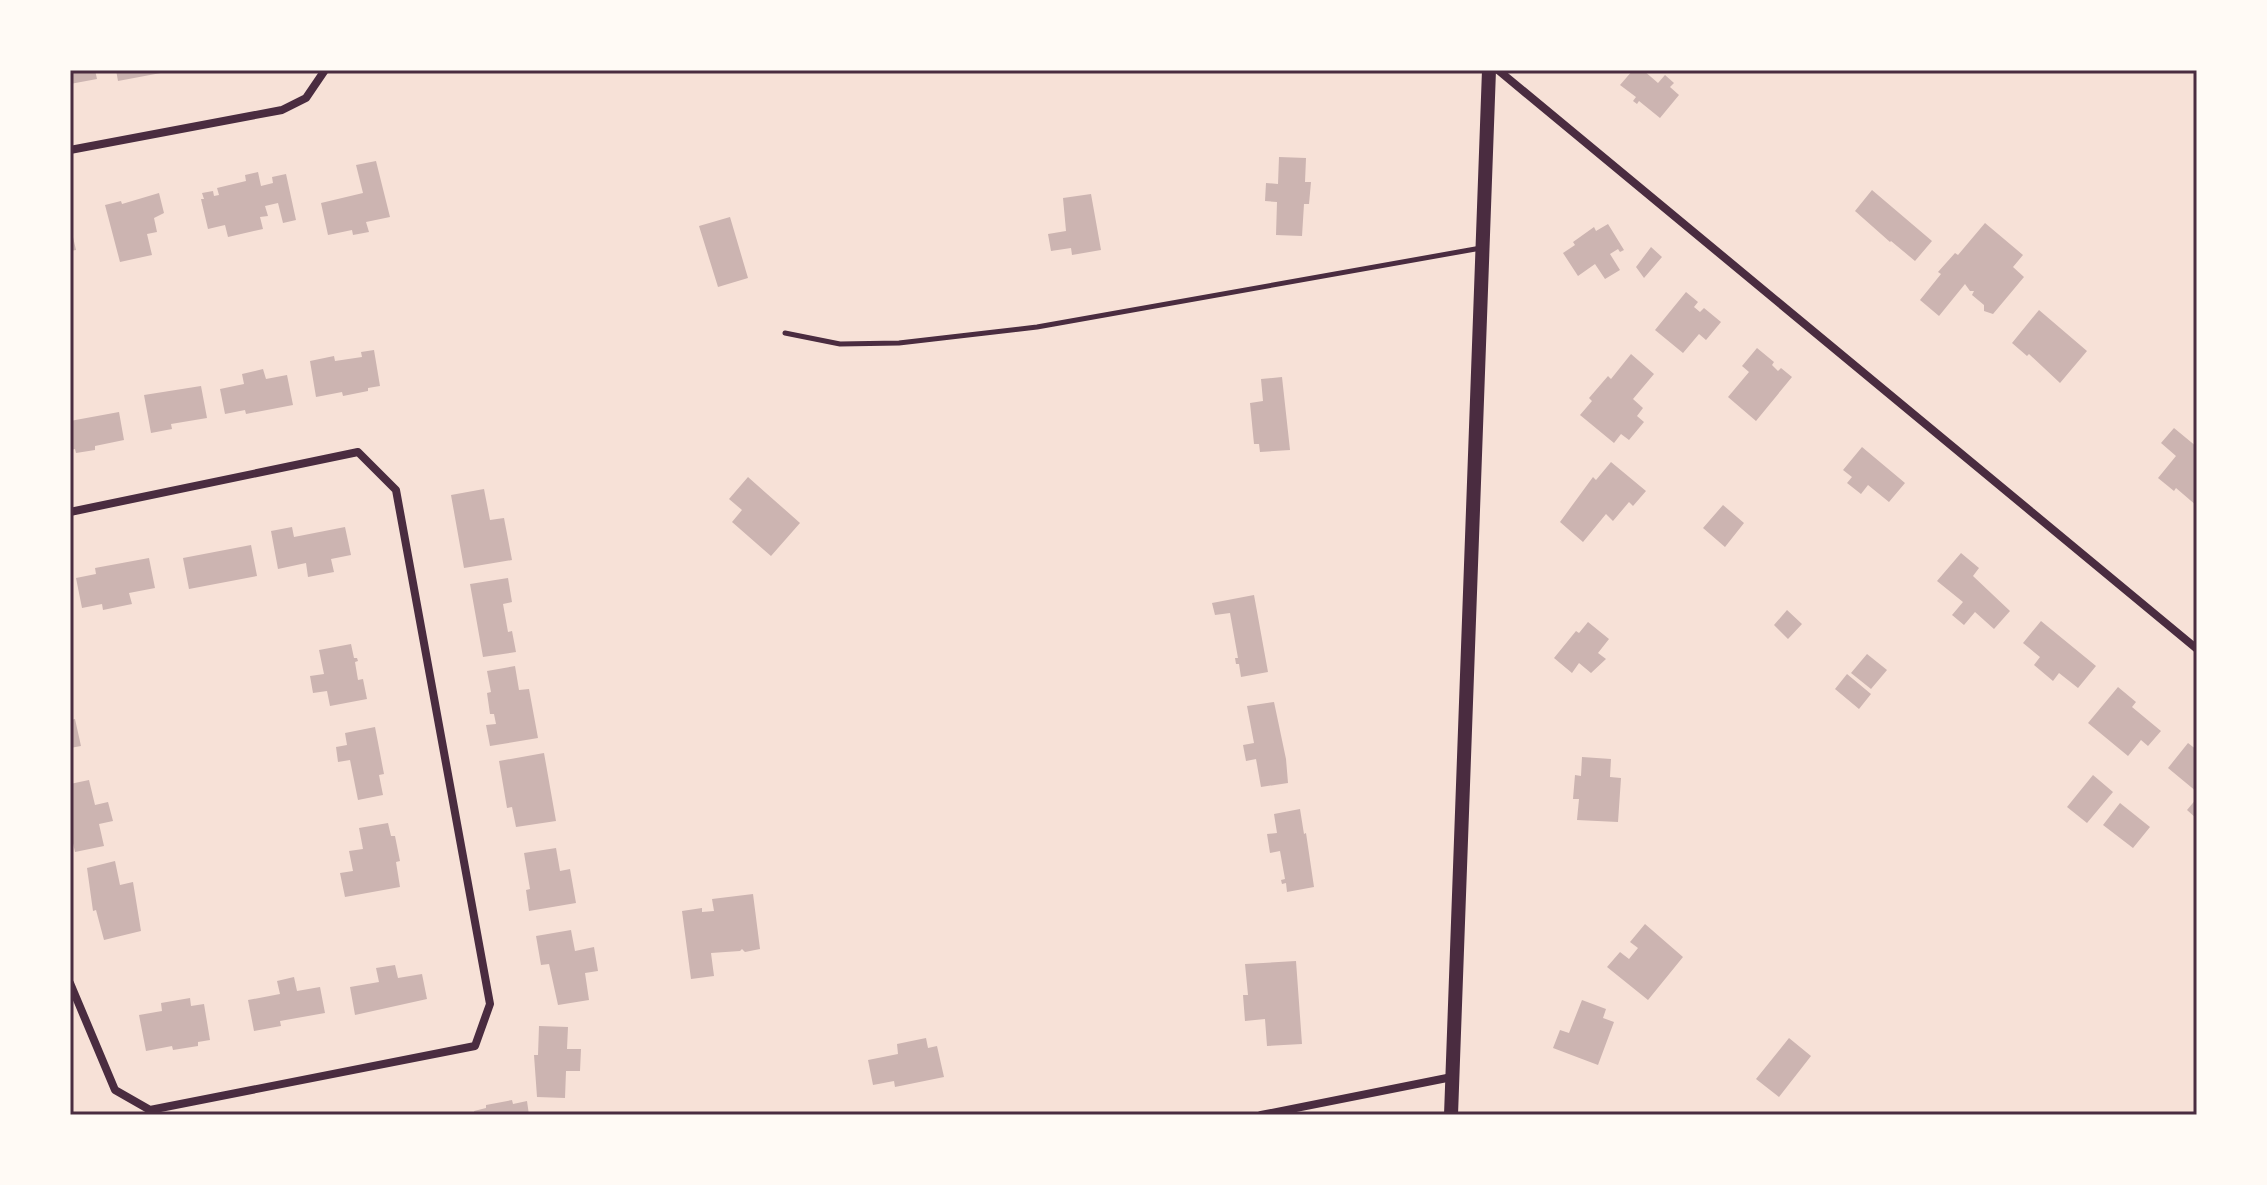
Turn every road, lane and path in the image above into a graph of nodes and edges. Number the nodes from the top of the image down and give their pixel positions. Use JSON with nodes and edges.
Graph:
{"nodes":[{"id":1,"x":325,"y":70,"type":"edge"},
{"id":2,"x":1489,"y":70,"type":"edge"},
{"id":3,"x":1498,"y":70,"type":"edge"},
{"id":4,"x":70,"y":150,"type":"edge"},
{"id":5,"x":1482,"y":248,"type":"junction"},
{"id":6,"x":785,"y":333,"type":"dead end"},
{"id":7,"x":70,"y":512,"type":"edge"},
{"id":8,"x":2197,"y":649,"type":"edge"},
{"id":9,"x":70,"y":983,"type":"edge"},
{"id":10,"x":1452,"y":1077,"type":"junction"},
{"id":11,"x":1261,"y":1115,"type":"edge"},
{"id":12,"x":1451,"y":1115,"type":"edge"}],
"edges":[{"from":1,"to":4,"type":"street"},
{"from":2,"to":5,"type":"main road"},
{"from":3,"to":8,"type":"street"},
{"from":5,"to":6,"type":"lane"},
{"from":5,"to":10,"type":"main road"},
{"from":7,"to":9,"type":"street"},
{"from":10,"to":11,"type":"street"},
{"from":10,"to":12,"type":"main road"}]}
